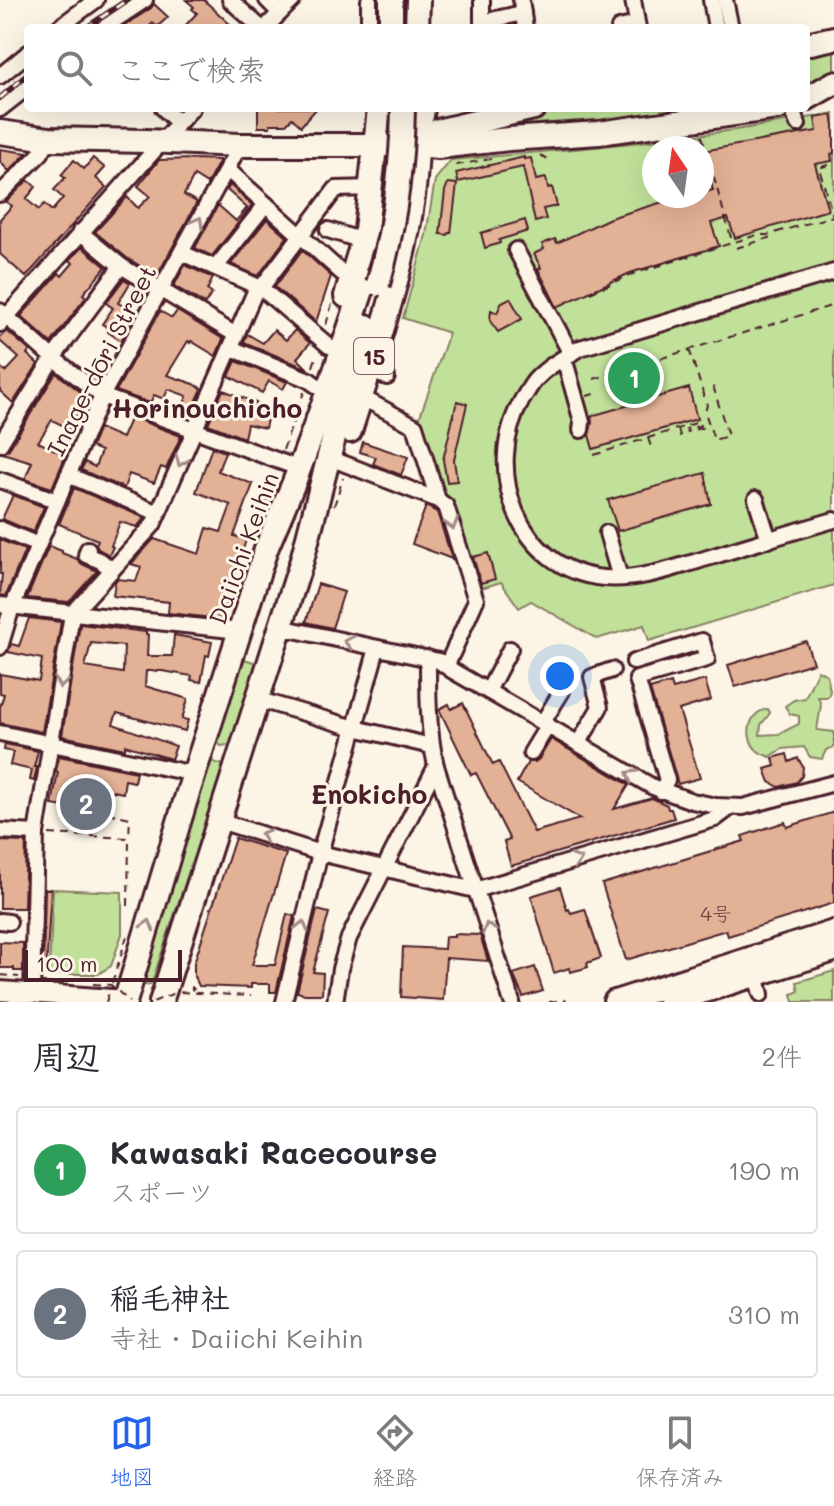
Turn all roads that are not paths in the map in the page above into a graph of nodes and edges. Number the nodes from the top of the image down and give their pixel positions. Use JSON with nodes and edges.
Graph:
{"nodes":[{"id":1,"x":96,"y":0,"type":"edge"},
{"id":2,"x":145,"y":0,"type":"edge"},
{"id":3,"x":230,"y":0,"type":"edge"},
{"id":4,"x":267,"y":0,"type":"edge"},
{"id":5,"x":293,"y":0,"type":"edge"},
{"id":6,"x":369,"y":0,"type":"edge"},
{"id":7,"x":381,"y":0,"type":"edge"},
{"id":8,"x":391,"y":0,"type":"edge"},
{"id":9,"x":405,"y":0,"type":"edge"},
{"id":10,"x":418,"y":0,"type":"edge"},
{"id":11,"x":428,"y":0,"type":"edge"},
{"id":12,"x":482,"y":0,"type":"edge"},
{"id":13,"x":633,"y":0,"type":"edge"},
{"id":14,"x":711,"y":0,"type":"edge"},
{"id":15,"x":725,"y":0,"type":"edge"},
{"id":16,"x":280,"y":13,"type":"junction"},
{"id":17,"x":523,"y":14,"type":"edge"},
{"id":18,"x":63,"y":24,"type":"edge"},
{"id":19,"x":109,"y":24,"type":"edge"},
{"id":20,"x":258,"y":24,"type":"edge"},
{"id":21,"x":268,"y":24,"type":"edge"},
{"id":22,"x":369,"y":24,"type":"edge"},
{"id":23,"x":381,"y":24,"type":"edge"},
{"id":24,"x":391,"y":24,"type":"edge"},
{"id":25,"x":404,"y":24,"type":"edge"},
{"id":26,"x":417,"y":24,"type":"edge"},
{"id":27,"x":428,"y":24,"type":"edge"},
{"id":28,"x":638,"y":24,"type":"edge"},
{"id":29,"x":715,"y":24,"type":"edge"},
{"id":30,"x":730,"y":24,"type":"edge"},
{"id":31,"x":834,"y":38,"type":"edge"},
{"id":32,"x":810,"y":43,"type":"edge"},
{"id":33,"x":24,"y":56,"type":"edge"},
{"id":34,"x":0,"y":76,"type":"edge"},
{"id":35,"x":833,"y":85,"type":"edge"},
{"id":36,"x":24,"y":90,"type":"edge"},
{"id":37,"x":810,"y":97,"type":"edge"},
{"id":38,"x":0,"y":109,"type":"edge"},
{"id":39,"x":167,"y":112,"type":"edge"},
{"id":40,"x":369,"y":112,"type":"edge"},
{"id":41,"x":379,"y":112,"type":"edge"},
{"id":42,"x":391,"y":112,"type":"edge"},
{"id":43,"x":403,"y":112,"type":"edge"},
{"id":44,"x":415,"y":112,"type":"edge"},
{"id":45,"x":426,"y":112,"type":"edge"},
{"id":46,"x":517,"y":112,"type":"edge"},
{"id":47,"x":749,"y":112,"type":"edge"},
{"id":48,"x":793,"y":112,"type":"edge"},
{"id":49,"x":187,"y":114,"type":"edge"},
{"id":50,"x":798,"y":124,"type":"dead end"},
{"id":51,"x":0,"y":132,"type":"edge"},
{"id":52,"x":49,"y":139,"type":"junction"},
{"id":53,"x":162,"y":142,"type":"junction"},
{"id":54,"x":240,"y":145,"type":"junction"},
{"id":55,"x":417,"y":145,"type":"junction"},
{"id":56,"x":376,"y":146,"type":"junction"},
{"id":57,"x":227,"y":169,"type":"junction"},
{"id":58,"x":372,"y":188,"type":"junction"},
{"id":59,"x":0,"y":194,"type":"edge"},
{"id":60,"x":266,"y":204,"type":"junction"},
{"id":61,"x":328,"y":230,"type":"dead end"},
{"id":62,"x":80,"y":232,"type":"junction"},
{"id":63,"x":301,"y":237,"type":"junction"},
{"id":64,"x":363,"y":241,"type":"junction"},
{"id":65,"x":516,"y":250,"type":"dead end"},
{"id":66,"x":182,"y":253,"type":"junction"},
{"id":67,"x":121,"y":266,"type":"junction"},
{"id":68,"x":216,"y":267,"type":"junction"},
{"id":69,"x":834,"y":272,"type":"edge"},
{"id":70,"x":342,"y":273,"type":"dead end"},
{"id":71,"x":371,"y":282,"type":"junction"},
{"id":72,"x":259,"y":288,"type":"junction"},
{"id":73,"x":161,"y":289,"type":"junction"},
{"id":74,"x":2,"y":317,"type":"edge"},
{"id":75,"x":233,"y":341,"type":"junction"},
{"id":76,"x":329,"y":346,"type":"junction"},
{"id":77,"x":566,"y":357,"type":"junction"},
{"id":78,"x":53,"y":358,"type":"junction"},
{"id":79,"x":316,"y":385,"type":"junction"},
{"id":80,"x":102,"y":396,"type":"junction"},
{"id":81,"x":361,"y":397,"type":"junction"},
{"id":82,"x":194,"y":430,"type":"junction"},
{"id":83,"x":581,"y":430,"type":"dead end"},
{"id":84,"x":0,"y":444,"type":"edge"},
{"id":85,"x":340,"y":462,"type":"junction"},
{"id":86,"x":287,"y":464,"type":"junction"},
{"id":87,"x":68,"y":475,"type":"junction"},
{"id":88,"x":0,"y":480,"type":"edge"},
{"id":89,"x":756,"y":499,"type":"dead end"},
{"id":90,"x":438,"y":500,"type":"junction"},
{"id":91,"x":57,"y":501,"type":"junction"},
{"id":92,"x":158,"y":513,"type":"junction"},
{"id":93,"x":834,"y":520,"type":"edge"},
{"id":94,"x":0,"y":529,"type":"edge"},
{"id":95,"x":607,"y":533,"type":"dead end"},
{"id":96,"x":45,"y":537,"type":"junction"},
{"id":97,"x":769,"y":540,"type":"junction"},
{"id":98,"x":88,"y":549,"type":"dead end"},
{"id":99,"x":266,"y":549,"type":"junction"},
{"id":100,"x":302,"y":560,"type":"junction"},
{"id":101,"x":112,"y":570,"type":"junction"},
{"id":102,"x":620,"y":578,"type":"junction"},
{"id":103,"x":6,"y":606,"type":"edge"},
{"id":104,"x":72,"y":614,"type":"junction"},
{"id":105,"x":243,"y":623,"type":"junction"},
{"id":106,"x":279,"y":630,"type":"junction"},
{"id":107,"x":0,"y":647,"type":"edge"},
{"id":108,"x":377,"y":648,"type":"junction"},
{"id":109,"x":510,"y":649,"type":"dead end"},
{"id":110,"x":272,"y":652,"type":"junction"},
{"id":111,"x":428,"y":658,"type":"junction"},
{"id":112,"x":634,"y":662,"type":"dead end"},
{"id":113,"x":447,"y":665,"type":"junction"},
{"id":114,"x":612,"y":670,"type":"dead end"},
{"id":115,"x":488,"y":691,"type":"junction"},
{"id":116,"x":562,"y":691,"type":"dead end"},
{"id":117,"x":258,"y":702,"type":"junction"},
{"id":118,"x":545,"y":724,"type":"junction"},
{"id":119,"x":355,"y":728,"type":"junction"},
{"id":120,"x":208,"y":732,"type":"junction"},
{"id":121,"x":0,"y":733,"type":"edge"},
{"id":122,"x":247,"y":737,"type":"junction"},
{"id":123,"x":51,"y":744,"type":"junction"},
{"id":124,"x":578,"y":744,"type":"junction"},
{"id":125,"x":431,"y":746,"type":"junction"},
{"id":126,"x":531,"y":753,"type":"dead end"},
{"id":127,"x":436,"y":766,"type":"junction"},
{"id":128,"x":194,"y":774,"type":"junction"},
{"id":129,"x":834,"y":783,"type":"edge"},
{"id":130,"x":661,"y":791,"type":"junction"},
{"id":131,"x":731,"y":807,"type":"junction"},
{"id":132,"x":220,"y":821,"type":"junction"},
{"id":133,"x":0,"y":831,"type":"edge"},
{"id":134,"x":36,"y":833,"type":"junction"},
{"id":135,"x":320,"y":853,"type":"junction"},
{"id":136,"x":385,"y":868,"type":"junction"},
{"id":137,"x":475,"y":890,"type":"junction"},
{"id":138,"x":834,"y":932,"type":"edge"},
{"id":139,"x":834,"y":950,"type":"edge"},
{"id":140,"x":0,"y":991,"type":"edge"},
{"id":141,"x":32,"y":993,"type":"junction"},
{"id":142,"x":713,"y":995,"type":"edge"},
{"id":143,"x":120,"y":998,"type":"edge"},
{"id":144,"x":162,"y":1002,"type":"edge"},
{"id":145,"x":171,"y":1002,"type":"edge"},
{"id":146,"x":284,"y":1002,"type":"edge"},
{"id":147,"x":335,"y":1002,"type":"edge"},
{"id":148,"x":512,"y":1002,"type":"edge"},
{"id":149,"x":615,"y":1002,"type":"edge"},
{"id":150,"x":669,"y":1002,"type":"edge"}],
"edges":[{"from":1,"to":18,"type":"street"},
{"from":2,"to":19,"type":"street"},
{"from":3,"to":20,"type":"street"},
{"from":4,"to":16,"type":"street"},
{"from":5,"to":16,"type":"street"},
{"from":6,"to":22,"type":"street"},
{"from":7,"to":23,"type":"highway"},
{"from":8,"to":24,"type":"highway"},
{"from":9,"to":25,"type":"highway"},
{"from":10,"to":26,"type":"highway"},
{"from":11,"to":27,"type":"street"},
{"from":12,"to":17,"type":"street"},
{"from":13,"to":28,"type":"street"},
{"from":14,"to":29,"type":"street"},
{"from":15,"to":30,"type":"street"},
{"from":16,"to":21,"type":"street"},
{"from":31,"to":32,"type":"highway"},
{"from":33,"to":34,"type":"street"},
{"from":35,"to":37,"type":"highway"},
{"from":36,"to":38,"type":"street"},
{"from":39,"to":49,"type":"street"},
{"from":40,"to":56,"type":"street"},
{"from":41,"to":56,"type":"highway"},
{"from":42,"to":71,"type":"highway","name":"Daiichi Keihin","number":"15"},
{"from":43,"to":71,"type":"highway","name":"Daiichi Keihin","number":"15","bridge":true},
{"from":44,"to":55,"type":"highway","number":"15"},
{"from":45,"to":55,"type":"street"},
{"from":46,"to":55,"type":"highway"},
{"from":47,"to":55,"type":"highway"},
{"from":48,"to":50,"type":"street"},
{"from":49,"to":53,"type":"street"},
{"from":51,"to":52,"type":"highway"},
{"from":52,"to":53,"type":"highway"},
{"from":52,"to":59,"type":"street"},
{"from":53,"to":54,"type":"highway"},
{"from":53,"to":62,"type":"street"},
{"from":54,"to":56,"type":"highway"},
{"from":54,"to":57,"type":"street","name":"Inage-dōri Street"},
{"from":55,"to":56,"type":"highway"},
{"from":55,"to":81,"type":"highway","number":"15"},
{"from":56,"to":58,"type":"highway"},
{"from":57,"to":60,"type":"street"},
{"from":66,"to":57,"type":"street","name":"Inage-dōri Street","one_way":true},
{"from":58,"to":63,"type":"street"},
{"from":58,"to":64,"type":"highway"},
{"from":60,"to":63,"type":"street"},
{"from":60,"to":68,"type":"street"},
{"from":61,"to":64,"type":"street"},
{"from":62,"to":67,"type":"street"},
{"from":62,"to":74,"type":"street"},
{"from":63,"to":70,"type":"street"},
{"from":63,"to":72,"type":"street"},
{"from":64,"to":76,"type":"highway"},
{"from":65,"to":77,"type":"street"},
{"from":66,"to":68,"type":"street"},
{"from":66,"to":73,"type":"street","name":"Inage-dōri Street"},
{"from":67,"to":73,"type":"street"},
{"from":67,"to":78,"type":"street"},
{"from":68,"to":72,"type":"street"},
{"from":69,"to":77,"type":"street"},
{"from":71,"to":99,"type":"highway","name":"Daiichi Keihin","number":"15"},
{"from":71,"to":100,"type":"highway","name":"Daiichi Keihin","number":"15"},
{"from":72,"to":75,"type":"street"},
{"from":72,"to":76,"type":"street"},
{"from":73,"to":75,"type":"street"},
{"from":73,"to":80,"type":"street","name":"Inage-dōri Street"},
{"from":74,"to":78,"type":"street"},
{"from":75,"to":79,"type":"street"},
{"from":75,"to":82,"type":"street"},
{"from":76,"to":79,"type":"highway"},
{"from":77,"to":83,"type":"street"},
{"from":77,"to":102,"type":"street"},
{"from":78,"to":80,"type":"street"},
{"from":78,"to":84,"type":"street"},
{"from":79,"to":86,"type":"highway"},
{"from":80,"to":82,"type":"street"},
{"from":80,"to":87,"type":"street","name":"Inage-dōri Street"},
{"from":81,"to":85,"type":"highway","number":"15"},
{"from":81,"to":90,"type":"street"},
{"from":82,"to":86,"type":"street"},
{"from":82,"to":92,"type":"street","one_way":true},
{"from":85,"to":90,"type":"street"},
{"from":85,"to":100,"type":"highway","number":"15"},
{"from":86,"to":99,"type":"highway"},
{"from":87,"to":91,"type":"street","name":"Inage-dōri Street"},
{"from":87,"to":92,"type":"street"},
{"from":88,"to":91,"type":"street"},
{"from":89,"to":97,"type":"street"},
{"from":90,"to":113,"type":"street","one_way":true},
{"from":91,"to":96,"type":"street","name":"Inage-dōri Street"},
{"from":92,"to":101,"type":"street"},
{"from":93,"to":97,"type":"street"},
{"from":94,"to":96,"type":"street"},
{"from":95,"to":102,"type":"street"},
{"from":96,"to":103,"type":"street","name":"Inage-dōri Street"},
{"from":97,"to":102,"type":"street"},
{"from":98,"to":101,"type":"street"},
{"from":99,"to":105,"type":"highway","name":"Daiichi Keihin","number":"15"},
{"from":100,"to":106,"type":"highway","name":"Daiichi Keihin","number":"15"},
{"from":101,"to":104,"type":"street"},
{"from":103,"to":104,"type":"street"},
{"from":103,"to":107,"type":"street","name":"Inage-dōri Street"},
{"from":104,"to":105,"type":"street"},
{"from":104,"to":123,"type":"street","one_way":true},
{"from":105,"to":106,"type":"highway"},
{"from":105,"to":110,"type":"highway"},
{"from":105,"to":120,"type":"highway","name":"Daiichi Keihin","number":"15"},
{"from":108,"to":106,"type":"street","one_way":true},
{"from":106,"to":110,"type":"highway","name":"Daiichi Keihin","number":"15"},
{"from":108,"to":111,"type":"street"},
{"from":108,"to":119,"type":"street"},
{"from":109,"to":115,"type":"street"},
{"from":110,"to":117,"type":"highway","name":"Daiichi Keihin","number":"15"},
{"from":111,"to":113,"type":"street"},
{"from":111,"to":125,"type":"street"},
{"from":112,"to":130,"type":"street"},
{"from":113,"to":115,"type":"street"},
{"from":114,"to":124,"type":"street"},
{"from":115,"to":118,"type":"street"},
{"from":116,"to":118,"type":"street"},
{"from":117,"to":119,"type":"street"},
{"from":117,"to":122,"type":"highway","name":"Daiichi Keihin","number":"15"},
{"from":118,"to":124,"type":"street"},
{"from":118,"to":126,"type":"street"},
{"from":119,"to":125,"type":"street"},
{"from":119,"to":135,"type":"street"},
{"from":120,"to":122,"type":"highway"},
{"from":120,"to":128,"type":"highway","name":"Daiichi Keihin","number":"15"},
{"from":121,"to":123,"type":"street"},
{"from":122,"to":132,"type":"highway","name":"Daiichi Keihin","number":"15"},
{"from":123,"to":128,"type":"street"},
{"from":123,"to":134,"type":"street"},
{"from":130,"to":124,"type":"street","one_way":true},
{"from":125,"to":127,"type":"street"},
{"from":127,"to":136,"type":"street"},
{"from":127,"to":137,"type":"street"},
{"from":143,"to":128,"type":"highway","name":"Daiichi Keihin","number":"15","one_way":true},
{"from":129,"to":131,"type":"street"},
{"from":130,"to":131,"type":"street"},
{"from":137,"to":131,"type":"street","one_way":true},
{"from":135,"to":132,"type":"street","one_way":true},
{"from":132,"to":144,"type":"highway","name":"Daiichi Keihin","number":"15"},
{"from":133,"to":134,"type":"street"},
{"from":134,"to":141,"type":"street"},
{"from":135,"to":136,"type":"street"},
{"from":146,"to":135,"type":"street","one_way":true},
{"from":136,"to":137,"type":"street"},
{"from":136,"to":147,"type":"street"},
{"from":148,"to":137,"type":"street","one_way":true},
{"from":138,"to":149,"type":"highway"},
{"from":139,"to":142,"type":"highway"},
{"from":140,"to":141,"type":"main road"},
{"from":141,"to":143,"type":"main road"},
{"from":142,"to":150,"type":"highway"},
{"from":143,"to":144,"type":"highway"},
{"from":144,"to":145,"type":"highway"}]}
